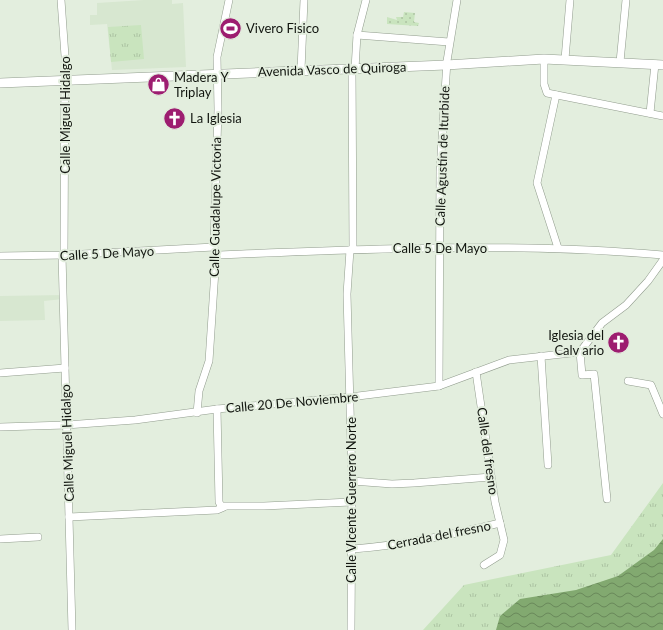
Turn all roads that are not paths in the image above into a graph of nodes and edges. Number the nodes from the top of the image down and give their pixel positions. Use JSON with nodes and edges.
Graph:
{"nodes":[{"id":1,"x":61,"y":0,"type":"edge"},
{"id":2,"x":229,"y":0,"type":"edge"},
{"id":3,"x":304,"y":0,"type":"edge"},
{"id":4,"x":366,"y":0,"type":"edge"},
{"id":5,"x":457,"y":0,"type":"edge"},
{"id":6,"x":570,"y":0,"type":"edge"},
{"id":7,"x":626,"y":0,"type":"edge"},
{"id":8,"x":357,"y":35,"type":"junction"},
{"id":9,"x":449,"y":42,"type":"junction"},
{"id":10,"x":544,"y":59,"type":"junction"},
{"id":11,"x":565,"y":59,"type":"junction"},
{"id":12,"x":620,"y":62,"type":"junction"},
{"id":13,"x":659,"y":64,"type":"edge"},
{"id":14,"x":446,"y":65,"type":"junction"},
{"id":15,"x":353,"y":69,"type":"junction"},
{"id":16,"x":301,"y":70,"type":"junction"},
{"id":17,"x":218,"y":74,"type":"junction"},
{"id":18,"x":65,"y":81,"type":"junction"},
{"id":19,"x":0,"y":83,"type":"edge"},
{"id":20,"x":556,"y":95,"type":"junction"},
{"id":21,"x":650,"y":113,"type":"junction"},
{"id":22,"x":663,"y":116,"type":"edge"},
{"id":23,"x":214,"y":247,"type":"junction"},
{"id":24,"x":439,"y":247,"type":"junction"},
{"id":25,"x":558,"y":248,"type":"junction"},
{"id":26,"x":351,"y":249,"type":"junction"},
{"id":27,"x":63,"y":255,"type":"junction"},
{"id":28,"x":216,"y":255,"type":"junction"},
{"id":29,"x":663,"y":255,"type":"edge"},
{"id":30,"x":0,"y":256,"type":"edge"},
{"id":31,"x":663,"y":260,"type":"edge"},
{"id":32,"x":580,"y":352,"type":"junction"},
{"id":33,"x":541,"y":356,"type":"junction"},
{"id":34,"x":64,"y":368,"type":"junction"},
{"id":35,"x":476,"y":372,"type":"junction"},
{"id":36,"x":0,"y":373,"type":"edge"},
{"id":37,"x":628,"y":382,"type":"dead end"},
{"id":38,"x":439,"y":386,"type":"junction"},
{"id":39,"x":350,"y":397,"type":"junction"},
{"id":40,"x":217,"y":409,"type":"junction"},
{"id":41,"x":198,"y":413,"type":"junction"},
{"id":42,"x":663,"y":414,"type":"edge"},
{"id":43,"x":66,"y":425,"type":"junction"},
{"id":44,"x":0,"y":427,"type":"edge"},
{"id":45,"x":548,"y":465,"type":"dead end"},
{"id":46,"x":491,"y":477,"type":"junction"},
{"id":47,"x":352,"y":481,"type":"junction"},
{"id":48,"x":607,"y":499,"type":"dead end"},
{"id":49,"x":351,"y":502,"type":"junction"},
{"id":50,"x":222,"y":506,"type":"junction"},
{"id":51,"x":69,"y":517,"type":"junction"},
{"id":52,"x":501,"y":526,"type":"junction"},
{"id":53,"x":38,"y":537,"type":"dead end"},
{"id":54,"x":0,"y":539,"type":"edge"},
{"id":55,"x":353,"y":549,"type":"junction"},
{"id":56,"x":484,"y":564,"type":"dead end"},
{"id":57,"x":72,"y":630,"type":"edge"},
{"id":58,"x":351,"y":630,"type":"edge"}],
"edges":[{"from":1,"to":18,"type":"street","name":"Calle Miguel Hidalgo"},
{"from":2,"to":17,"type":"street","name":"Calle Guadalupe Victoria"},
{"from":3,"to":16,"type":"street"},
{"from":4,"to":8,"type":"street","name":"Calle VIcente Guerrero Norte"},
{"from":5,"to":9,"type":"street","name":"Calle Agustín de Iturbide"},
{"from":6,"to":11,"type":"street"},
{"from":7,"to":12,"type":"street"},
{"from":8,"to":9,"type":"street"},
{"from":8,"to":15,"type":"street","name":"Calle VIcente Guerrero Norte"},
{"from":9,"to":14,"type":"street","name":"Calle Agustín de Iturbide"},
{"from":10,"to":11,"type":"street","name":"Avenida Vasco de Quiroga"},
{"from":10,"to":14,"type":"street","name":"Avenida Vasco de Quiroga"},
{"from":10,"to":20,"type":"street"},
{"from":11,"to":12,"type":"street","name":"Avenida Vasco de Quiroga"},
{"from":12,"to":13,"type":"street","name":"Avenida Vasco de Quiroga"},
{"from":13,"to":21,"type":"street"},
{"from":14,"to":15,"type":"street","name":"Avenida Vasco de Quiroga"},
{"from":14,"to":24,"type":"street","name":"Calle Agustín de Iturbide"},
{"from":15,"to":16,"type":"street","name":"Avenida Vasco de Quiroga"},
{"from":15,"to":26,"type":"street","name":"Calle VIcente Guerrero Norte"},
{"from":16,"to":17,"type":"street","name":"Avenida Vasco de Quiroga"},
{"from":17,"to":18,"type":"street","name":"Avenida Vasco de Quiroga"},
{"from":17,"to":23,"type":"street","name":"Calle Guadalupe Victoria"},
{"from":18,"to":19,"type":"street","name":"Avenida Vasco de Quiroga"},
{"from":18,"to":27,"type":"street","name":"Calle Miguel Hidalgo"},
{"from":20,"to":21,"type":"street"},
{"from":20,"to":25,"type":"street"},
{"from":21,"to":22,"type":"street"},
{"from":23,"to":27,"type":"street","name":"Calle 5 De Mayo"},
{"from":23,"to":28,"type":"street","name":"Calle Guadalupe Victoria"},
{"from":24,"to":25,"type":"street","name":"Calle 5 De Mayo"},
{"from":24,"to":26,"type":"street","name":"Calle 5 De Mayo"},
{"from":24,"to":38,"type":"street","name":"Calle Agustín de Iturbide"},
{"from":25,"to":29,"type":"street","name":"Calle 5 De Mayo"},
{"from":26,"to":28,"type":"street","name":"Calle 5 De Mayo"},
{"from":26,"to":39,"type":"street","name":"Calle VIcente Guerrero Norte"},
{"from":27,"to":30,"type":"street","name":"Calle 5 De Mayo"},
{"from":27,"to":34,"type":"street","name":"Calle Miguel Hidalgo"},
{"from":28,"to":41,"type":"street","name":"Calle Guadalupe Victoria"},
{"from":31,"to":32,"type":"street"},
{"from":32,"to":33,"type":"street","name":"Calle 20 De Noviembre"},
{"from":32,"to":48,"type":"street"},
{"from":33,"to":35,"type":"street","name":"Calle 20 De Noviembre"},
{"from":33,"to":45,"type":"street"},
{"from":34,"to":36,"type":"street"},
{"from":34,"to":43,"type":"street","name":"Calle Miguel Hidalgo"},
{"from":35,"to":38,"type":"street","name":"Calle 20 De Noviembre"},
{"from":35,"to":46,"type":"street","name":"Calle del fresno"},
{"from":37,"to":42,"type":"street"},
{"from":38,"to":39,"type":"street","name":"Calle 20 De Noviembre"},
{"from":39,"to":40,"type":"street","name":"Calle 20 De Noviembre"},
{"from":39,"to":47,"type":"street","name":"Calle VIcente Guerrero Norte"},
{"from":40,"to":41,"type":"street","name":"Calle 20 De Noviembre"},
{"from":40,"to":50,"type":"street"},
{"from":41,"to":43,"type":"street","name":"Calle 20 De Noviembre"},
{"from":43,"to":44,"type":"street","name":"Calle 20 De Noviembre"},
{"from":43,"to":51,"type":"street","name":"Calle Miguel Hidalgo"},
{"from":46,"to":47,"type":"street"},
{"from":46,"to":52,"type":"street","name":"Calle del fresno"},
{"from":47,"to":49,"type":"street","name":"Calle VIcente Guerrero Norte"},
{"from":49,"to":50,"type":"street"},
{"from":49,"to":55,"type":"street","name":"Calle VIcente Guerrero Norte"},
{"from":50,"to":51,"type":"street"},
{"from":51,"to":57,"type":"street","name":"Calle Miguel Hidalgo"},
{"from":52,"to":55,"type":"street","name":"Cerrada del fresno"},
{"from":52,"to":56,"type":"street","name":"Calle del fresno"},
{"from":53,"to":54,"type":"street"},
{"from":55,"to":58,"type":"street","name":"Calle VIcente Guerrero Norte"}]}
